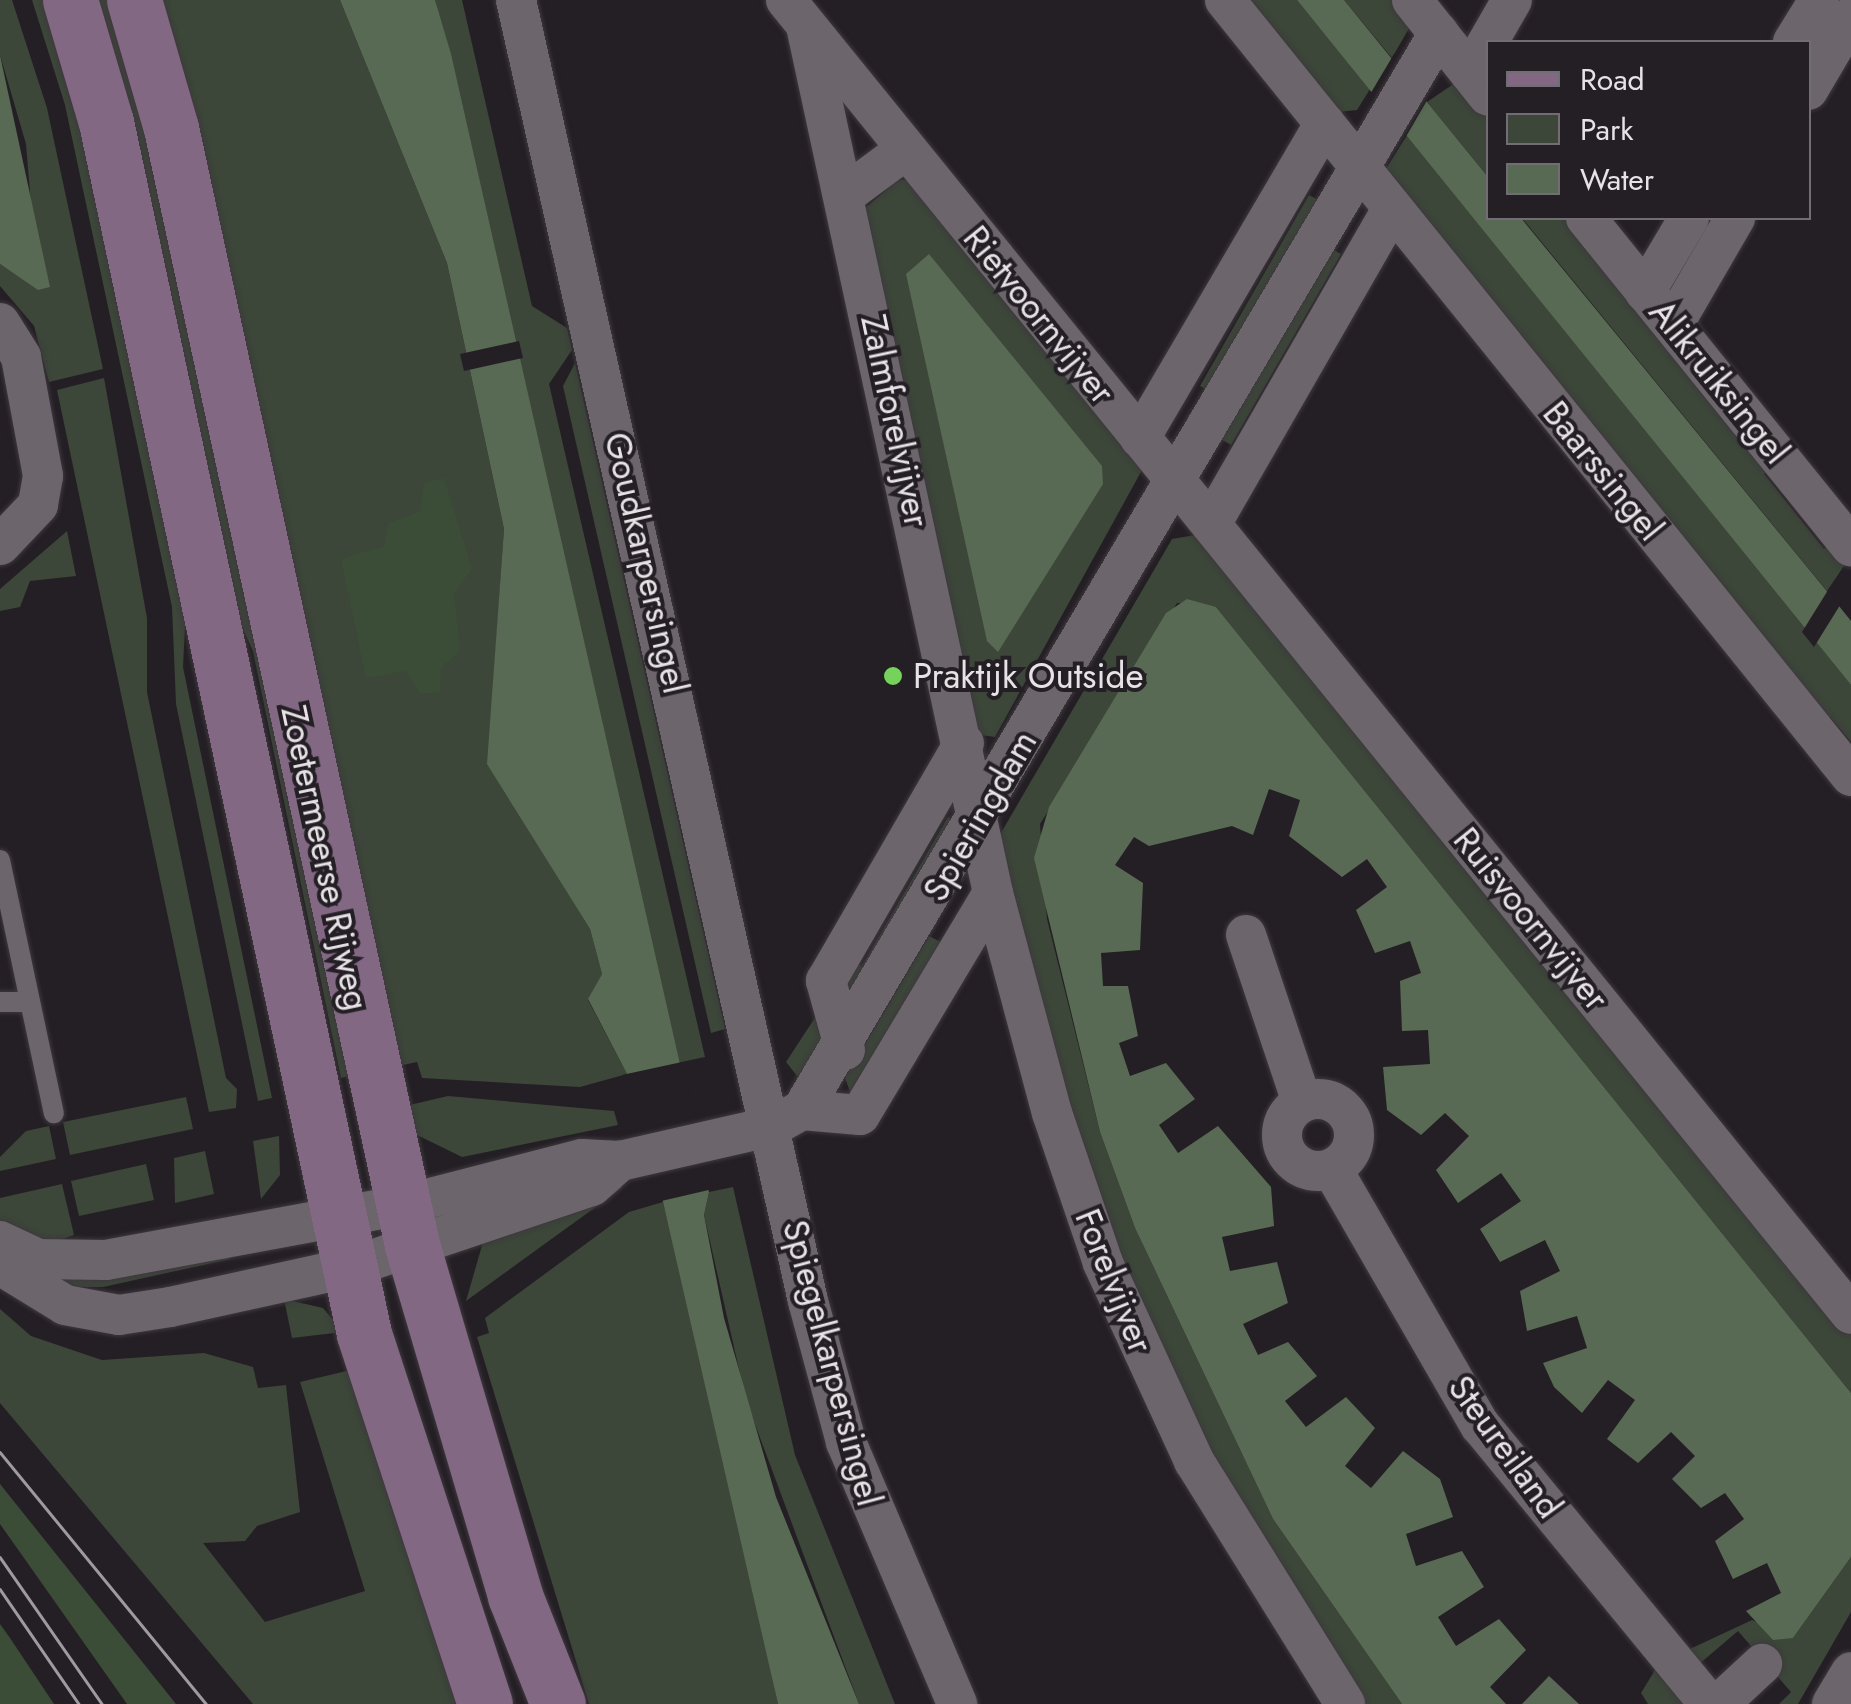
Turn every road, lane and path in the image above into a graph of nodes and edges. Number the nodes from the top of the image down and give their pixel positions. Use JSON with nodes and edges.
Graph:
{"nodes":[{"id":1,"x":70,"y":0,"type":"edge"},
{"id":2,"x":134,"y":0,"type":"edge"},
{"id":3,"x":516,"y":0,"type":"edge"},
{"id":4,"x":1224,"y":0,"type":"edge"},
{"id":5,"x":1412,"y":0,"type":"edge"},
{"id":6,"x":1512,"y":0,"type":"edge"},
{"id":7,"x":1818,"y":0,"type":"edge"},
{"id":8,"x":796,"y":13,"type":"edge"},
{"id":9,"x":1851,"y":17,"type":"edge"},
{"id":10,"x":1496,"y":40,"type":"edge"},
{"id":11,"x":1794,"y":40,"type":"edge"},
{"id":12,"x":1432,"y":43,"type":"junction"},
{"id":13,"x":1479,"y":85,"type":"edge"},
{"id":14,"x":1811,"y":85,"type":"edge"},
{"id":15,"x":1325,"y":123,"type":"junction"},
{"id":16,"x":904,"y":151,"type":"junction"},
{"id":17,"x":1366,"y":151,"type":"junction"},
{"id":18,"x":846,"y":194,"type":"junction"},
{"id":19,"x":1392,"y":211,"type":"junction"},
{"id":20,"x":1588,"y":220,"type":"edge"},
{"id":21,"x":1688,"y":220,"type":"edge"},
{"id":22,"x":1734,"y":220,"type":"edge"},
{"id":23,"x":1645,"y":292,"type":"junction"},
{"id":24,"x":0,"y":323,"type":"edge"},
{"id":25,"x":1673,"y":325,"type":"junction"},
{"id":26,"x":1140,"y":438,"type":"junction"},
{"id":27,"x":1174,"y":478,"type":"junction"},
{"id":28,"x":1212,"y":524,"type":"junction"},
{"id":29,"x":1846,"y":526,"type":"edge"},
{"id":30,"x":0,"y":545,"type":"edge"},
{"id":31,"x":964,"y":743,"type":"junction"},
{"id":32,"x":1851,"y":776,"type":"edge"},
{"id":33,"x":979,"y":817,"type":"junction"},
{"id":34,"x":0,"y":860,"type":"edge"},
{"id":35,"x":993,"y":894,"type":"junction"},
{"id":36,"x":1246,"y":935,"type":"dead end"},
{"id":37,"x":0,"y":1002,"type":"edge"},
{"id":38,"x":30,"y":1002,"type":"junction"},
{"id":39,"x":845,"y":1050,"type":"junction"},
{"id":40,"x":54,"y":1113,"type":"dead end"},
{"id":41,"x":788,"y":1118,"type":"junction"},
{"id":42,"x":335,"y":1215,"type":"junction"},
{"id":43,"x":408,"y":1225,"type":"junction"},
{"id":44,"x":0,"y":1241,"type":"edge"},
{"id":45,"x":0,"y":1265,"type":"edge"},
{"id":46,"x":348,"y":1268,"type":"junction"},
{"id":47,"x":1851,"y":1314,"type":"edge"},
{"id":48,"x":1762,"y":1664,"type":"dead end"},
{"id":49,"x":1851,"y":1672,"type":"edge"},
{"id":50,"x":484,"y":1704,"type":"edge"},
{"id":51,"x":558,"y":1704,"type":"edge"},
{"id":52,"x":956,"y":1704,"type":"edge"},
{"id":53,"x":1345,"y":1704,"type":"edge"},
{"id":54,"x":1709,"y":1704,"type":"edge"},
{"id":55,"x":1719,"y":1704,"type":"edge"},
{"id":56,"x":1832,"y":1704,"type":"edge"}],
"edges":[{"from":1,"to":42,"type":"main road","name":"Zoetermeerse Rijweg"},
{"from":2,"to":43,"type":"main road","name":"Zoetermeerse Rijweg"},
{"from":3,"to":41,"type":"street","name":"Goudkarpersingel"},
{"from":4,"to":15,"type":"street","name":"Baarssingel"},
{"from":5,"to":12,"type":"street"},
{"from":6,"to":10,"type":"street"},
{"from":7,"to":11,"type":"street"},
{"from":8,"to":16,"type":"street","name":"Rietvoornvijver"},
{"from":8,"to":18,"type":"street","name":"Zalmforelvijver"},
{"from":9,"to":14,"type":"street"},
{"from":12,"to":13,"type":"street"},
{"from":12,"to":17,"type":"street","name":"Spieringdam"},
{"from":15,"to":17,"type":"street","name":"Baarssingel"},
{"from":15,"to":26,"type":"street"},
{"from":16,"to":18,"type":"street"},
{"from":16,"to":26,"type":"street","name":"Rietvoornvijver"},
{"from":17,"to":19,"type":"street","name":"Baarssingel"},
{"from":17,"to":27,"type":"street","name":"Spieringdam"},
{"from":18,"to":31,"type":"street","name":"Zalmforelvijver"},
{"from":19,"to":28,"type":"street"},
{"from":19,"to":32,"type":"street","name":"Baarssingel"},
{"from":20,"to":23,"type":"street","name":"Alikruiksingel"},
{"from":21,"to":23,"type":"street"},
{"from":22,"to":25,"type":"street"},
{"from":23,"to":25,"type":"street","name":"Alikruiksingel"},
{"from":24,"to":30,"type":"street"},
{"from":25,"to":29,"type":"street","name":"Alikruiksingel"},
{"from":26,"to":27,"type":"street","name":"Rietvoornvijver"},
{"from":27,"to":28,"type":"street"},
{"from":27,"to":33,"type":"street","name":"Spieringdam"},
{"from":28,"to":47,"type":"street","name":"Ruisvoornvijver"},
{"from":31,"to":33,"type":"street","name":"Zalmforelvijver"},
{"from":31,"to":39,"type":"street","name":"Spieringdam"},
{"from":33,"to":35,"type":"street","name":"Forelvijver"},
{"from":33,"to":39,"type":"street","name":"Spieringdam"},
{"from":34,"to":38,"type":"lane"},
{"from":35,"to":41,"type":"street","name":"Spieringdam"},
{"from":35,"to":53,"type":"street","name":"Forelvijver"},
{"from":36,"to":54,"type":"street","name":"Steureiland"},
{"from":37,"to":38,"type":"lane"},
{"from":38,"to":40,"type":"lane"},
{"from":39,"to":41,"type":"street","name":"Spieringdam"},
{"from":41,"to":43,"type":"street","name":"Spieringdam"},
{"from":41,"to":52,"type":"street","name":"Spiegelkarpersingel"},
{"from":42,"to":43,"type":"street"},
{"from":42,"to":44,"type":"street"},
{"from":42,"to":46,"type":"main road","name":"Zoetermeerse Rijweg"},
{"from":43,"to":46,"type":"street"},
{"from":43,"to":51,"type":"main road","name":"Zoetermeerse Rijweg"},
{"from":45,"to":46,"type":"street"},
{"from":46,"to":50,"type":"main road","name":"Zoetermeerse Rijweg"},
{"from":48,"to":55,"type":"street"},
{"from":49,"to":56,"type":"street"}]}
